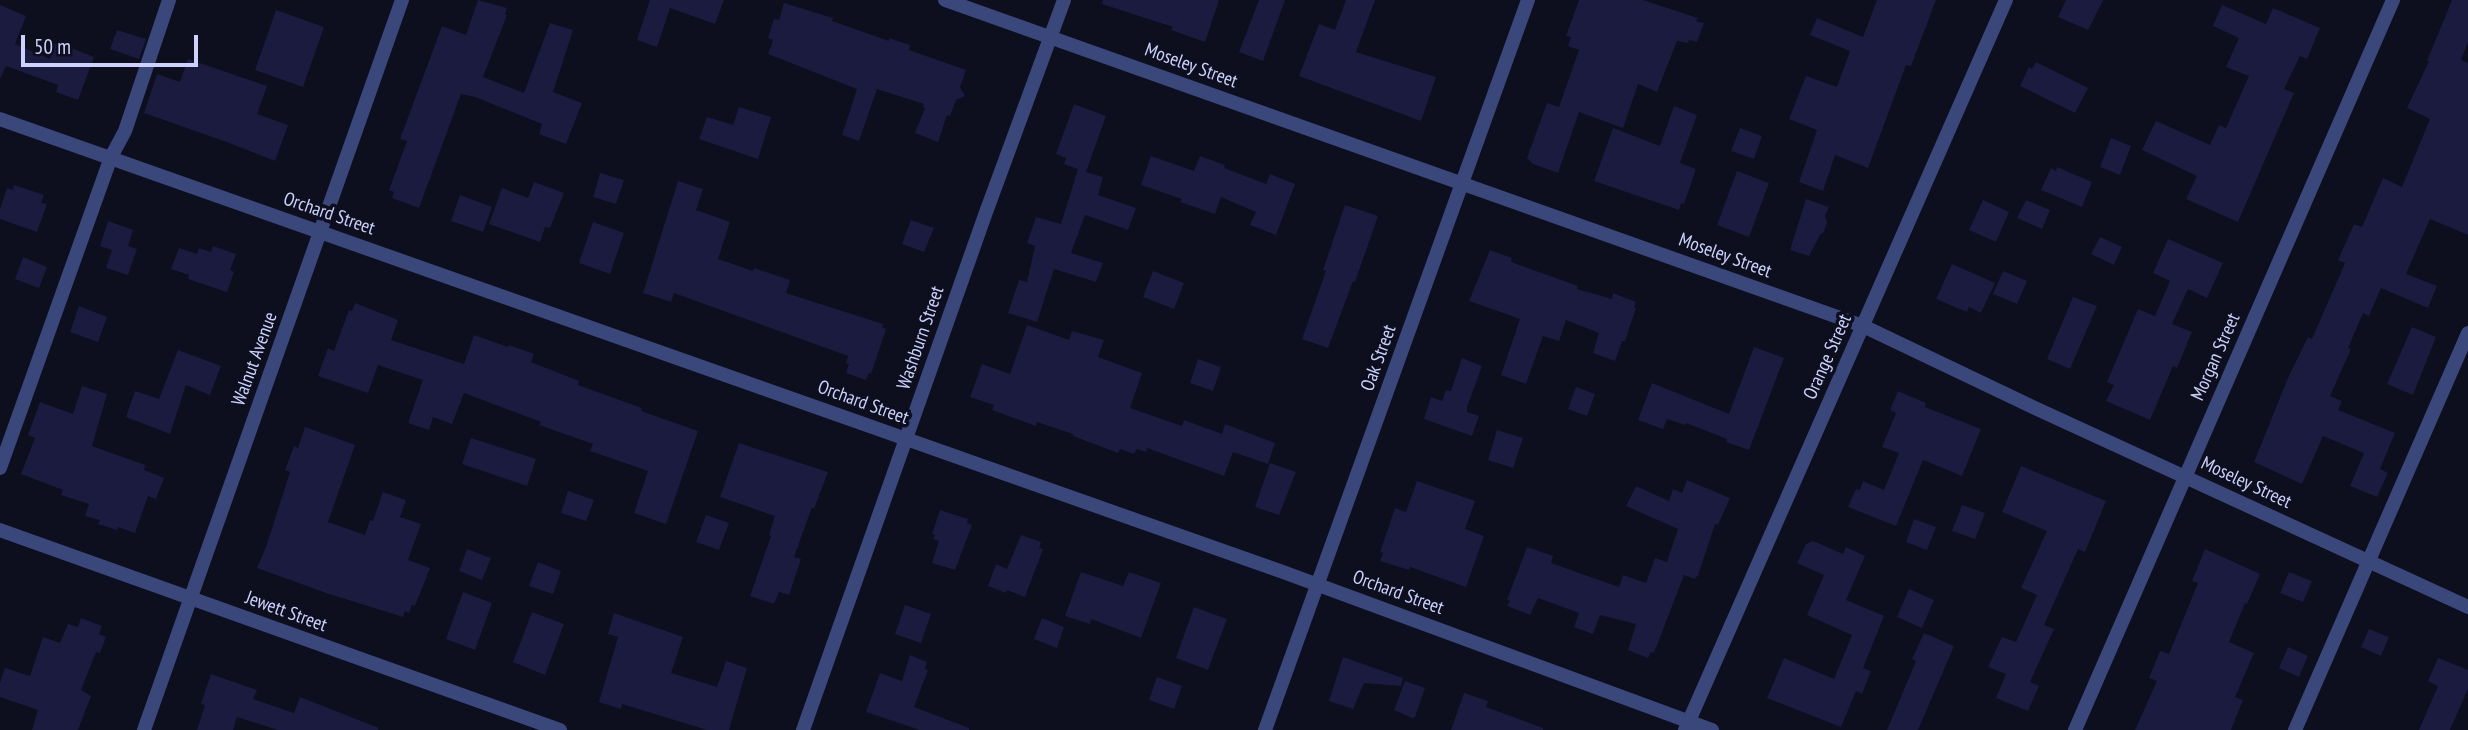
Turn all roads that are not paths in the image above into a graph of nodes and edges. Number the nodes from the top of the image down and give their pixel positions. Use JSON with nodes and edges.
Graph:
{"nodes":[{"id":1,"x":169,"y":0,"type":"edge"},
{"id":2,"x":402,"y":0,"type":"edge"},
{"id":3,"x":945,"y":0,"type":"edge"},
{"id":4,"x":1063,"y":0,"type":"edge"},
{"id":5,"x":1528,"y":0,"type":"edge"},
{"id":6,"x":2006,"y":0,"type":"edge"},
{"id":7,"x":2393,"y":0,"type":"edge"},
{"id":8,"x":1051,"y":36,"type":"junction"},
{"id":9,"x":0,"y":118,"type":"edge"},
{"id":10,"x":111,"y":157,"type":"junction"},
{"id":11,"x":1462,"y":183,"type":"junction"},
{"id":12,"x":321,"y":231,"type":"junction"},
{"id":13,"x":1863,"y":326,"type":"junction"},
{"id":14,"x":2468,"y":333,"type":"edge"},
{"id":15,"x":906,"y":439,"type":"junction"},
{"id":16,"x":0,"y":468,"type":"edge"},
{"id":17,"x":2186,"y":476,"type":"junction"},
{"id":18,"x":0,"y":530,"type":"edge"},
{"id":19,"x":2368,"y":561,"type":"junction"},
{"id":20,"x":1318,"y":584,"type":"junction"},
{"id":21,"x":190,"y":598,"type":"junction"},
{"id":22,"x":2468,"y":607,"type":"edge"},
{"id":23,"x":1687,"y":725,"type":"edge"},
{"id":24,"x":144,"y":730,"type":"edge"},
{"id":25,"x":560,"y":730,"type":"edge"},
{"id":26,"x":803,"y":730,"type":"edge"},
{"id":27,"x":1265,"y":730,"type":"edge"},
{"id":28,"x":1712,"y":730,"type":"edge"},
{"id":29,"x":2075,"y":730,"type":"edge"},
{"id":30,"x":2295,"y":730,"type":"edge"}],
"edges":[{"from":1,"to":10,"type":"street"},
{"from":2,"to":12,"type":"street","name":"Walnut Avenue"},
{"from":3,"to":8,"type":"street","name":"Moseley Street"},
{"from":4,"to":8,"type":"street","name":"Washburn Street"},
{"from":5,"to":11,"type":"street","name":"Oak Street"},
{"from":6,"to":13,"type":"street","name":"Orange Street"},
{"from":7,"to":17,"type":"street","name":"Morgan Street"},
{"from":8,"to":11,"type":"street","name":"Moseley Street"},
{"from":8,"to":15,"type":"street","name":"Washburn Street"},
{"from":9,"to":10,"type":"street","name":"Orchard Street"},
{"from":10,"to":12,"type":"street","name":"Orchard Street"},
{"from":10,"to":16,"type":"street"},
{"from":11,"to":13,"type":"street","name":"Moseley Street"},
{"from":11,"to":20,"type":"street","name":"Oak Street"},
{"from":12,"to":15,"type":"street","name":"Orchard Street"},
{"from":12,"to":21,"type":"street","name":"Walnut Avenue"},
{"from":13,"to":17,"type":"street","name":"Moseley Street"},
{"from":13,"to":23,"type":"street","name":"Orange Street"},
{"from":14,"to":19,"type":"street"},
{"from":15,"to":20,"type":"street","name":"Orchard Street"},
{"from":15,"to":26,"type":"street","name":"Washburn Street"},
{"from":17,"to":19,"type":"street","name":"Moseley Street"},
{"from":17,"to":29,"type":"street","name":"Morgan Street"},
{"from":18,"to":21,"type":"street","name":"Jewett Street"},
{"from":19,"to":22,"type":"street","name":"Moseley Street"},
{"from":19,"to":30,"type":"street"},
{"from":20,"to":23,"type":"street","name":"Orchard Street"},
{"from":20,"to":27,"type":"street","name":"Oak Street"},
{"from":21,"to":24,"type":"street","name":"Walnut Avenue"},
{"from":21,"to":25,"type":"street","name":"Jewett Street"},
{"from":23,"to":28,"type":"street","name":"Orchard Street"}]}
